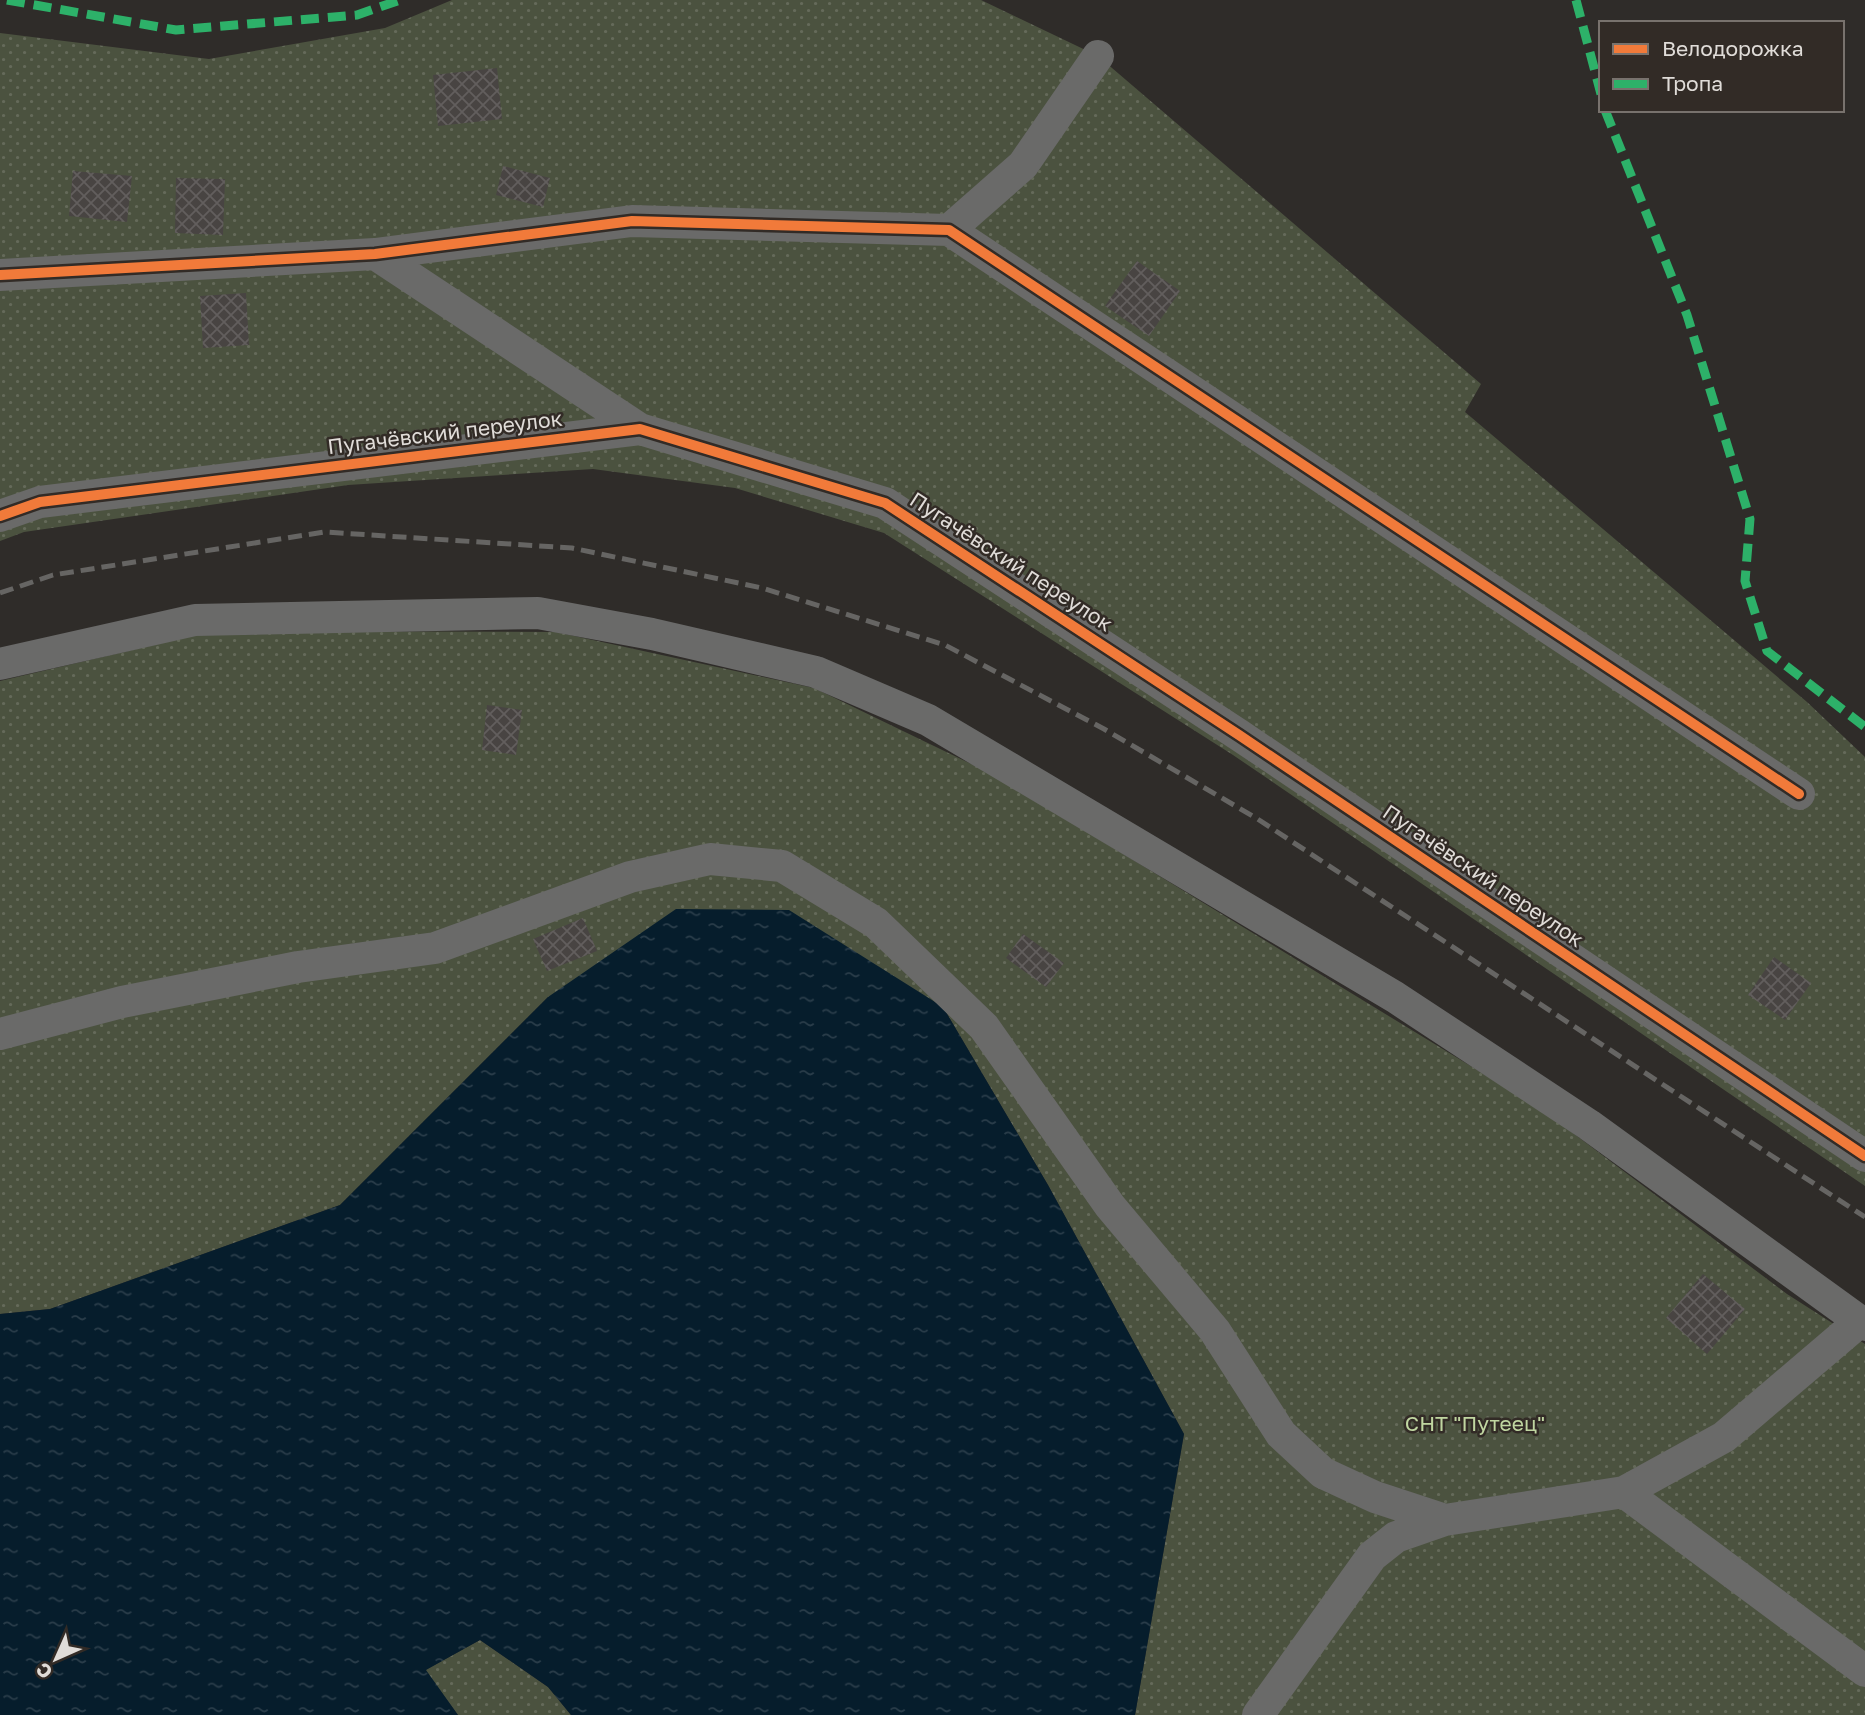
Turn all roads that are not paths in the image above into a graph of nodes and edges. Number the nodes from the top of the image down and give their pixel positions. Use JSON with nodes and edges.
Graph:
{"nodes":[{"id":1,"x":1098,"y":56,"type":"dead end"},
{"id":2,"x":949,"y":230,"type":"junction"},
{"id":3,"x":375,"y":254,"type":"junction"},
{"id":4,"x":0,"y":275,"type":"edge"},
{"id":5,"x":640,"y":429,"type":"junction"},
{"id":6,"x":0,"y":516,"type":"edge"},
{"id":7,"x":0,"y":664,"type":"edge"},
{"id":8,"x":1799,"y":794,"type":"dead end"},
{"id":9,"x":0,"y":1034,"type":"edge"},
{"id":10,"x":1865,"y":1156,"type":"edge"},
{"id":11,"x":1862,"y":1323,"type":"edge"},
{"id":12,"x":1624,"y":1492,"type":"junction"},
{"id":13,"x":1446,"y":1520,"type":"junction"},
{"id":14,"x":1865,"y":1671,"type":"edge"},
{"id":15,"x":1258,"y":1715,"type":"edge"}],
"edges":[{"from":1,"to":2,"type":"street"},
{"from":2,"to":3,"type":"street"},
{"from":2,"to":8,"type":"street"},
{"from":3,"to":4,"type":"street"},
{"from":3,"to":5,"type":"street"},
{"from":5,"to":6,"type":"street","name":"Пугачёвский переулок"},
{"from":5,"to":10,"type":"street","name":"Пугачёвский переулок"},
{"from":7,"to":11,"type":"street"},
{"from":9,"to":13,"type":"street"},
{"from":11,"to":12,"type":"street"},
{"from":12,"to":13,"type":"street"},
{"from":12,"to":14,"type":"street"},
{"from":13,"to":15,"type":"street"}]}
